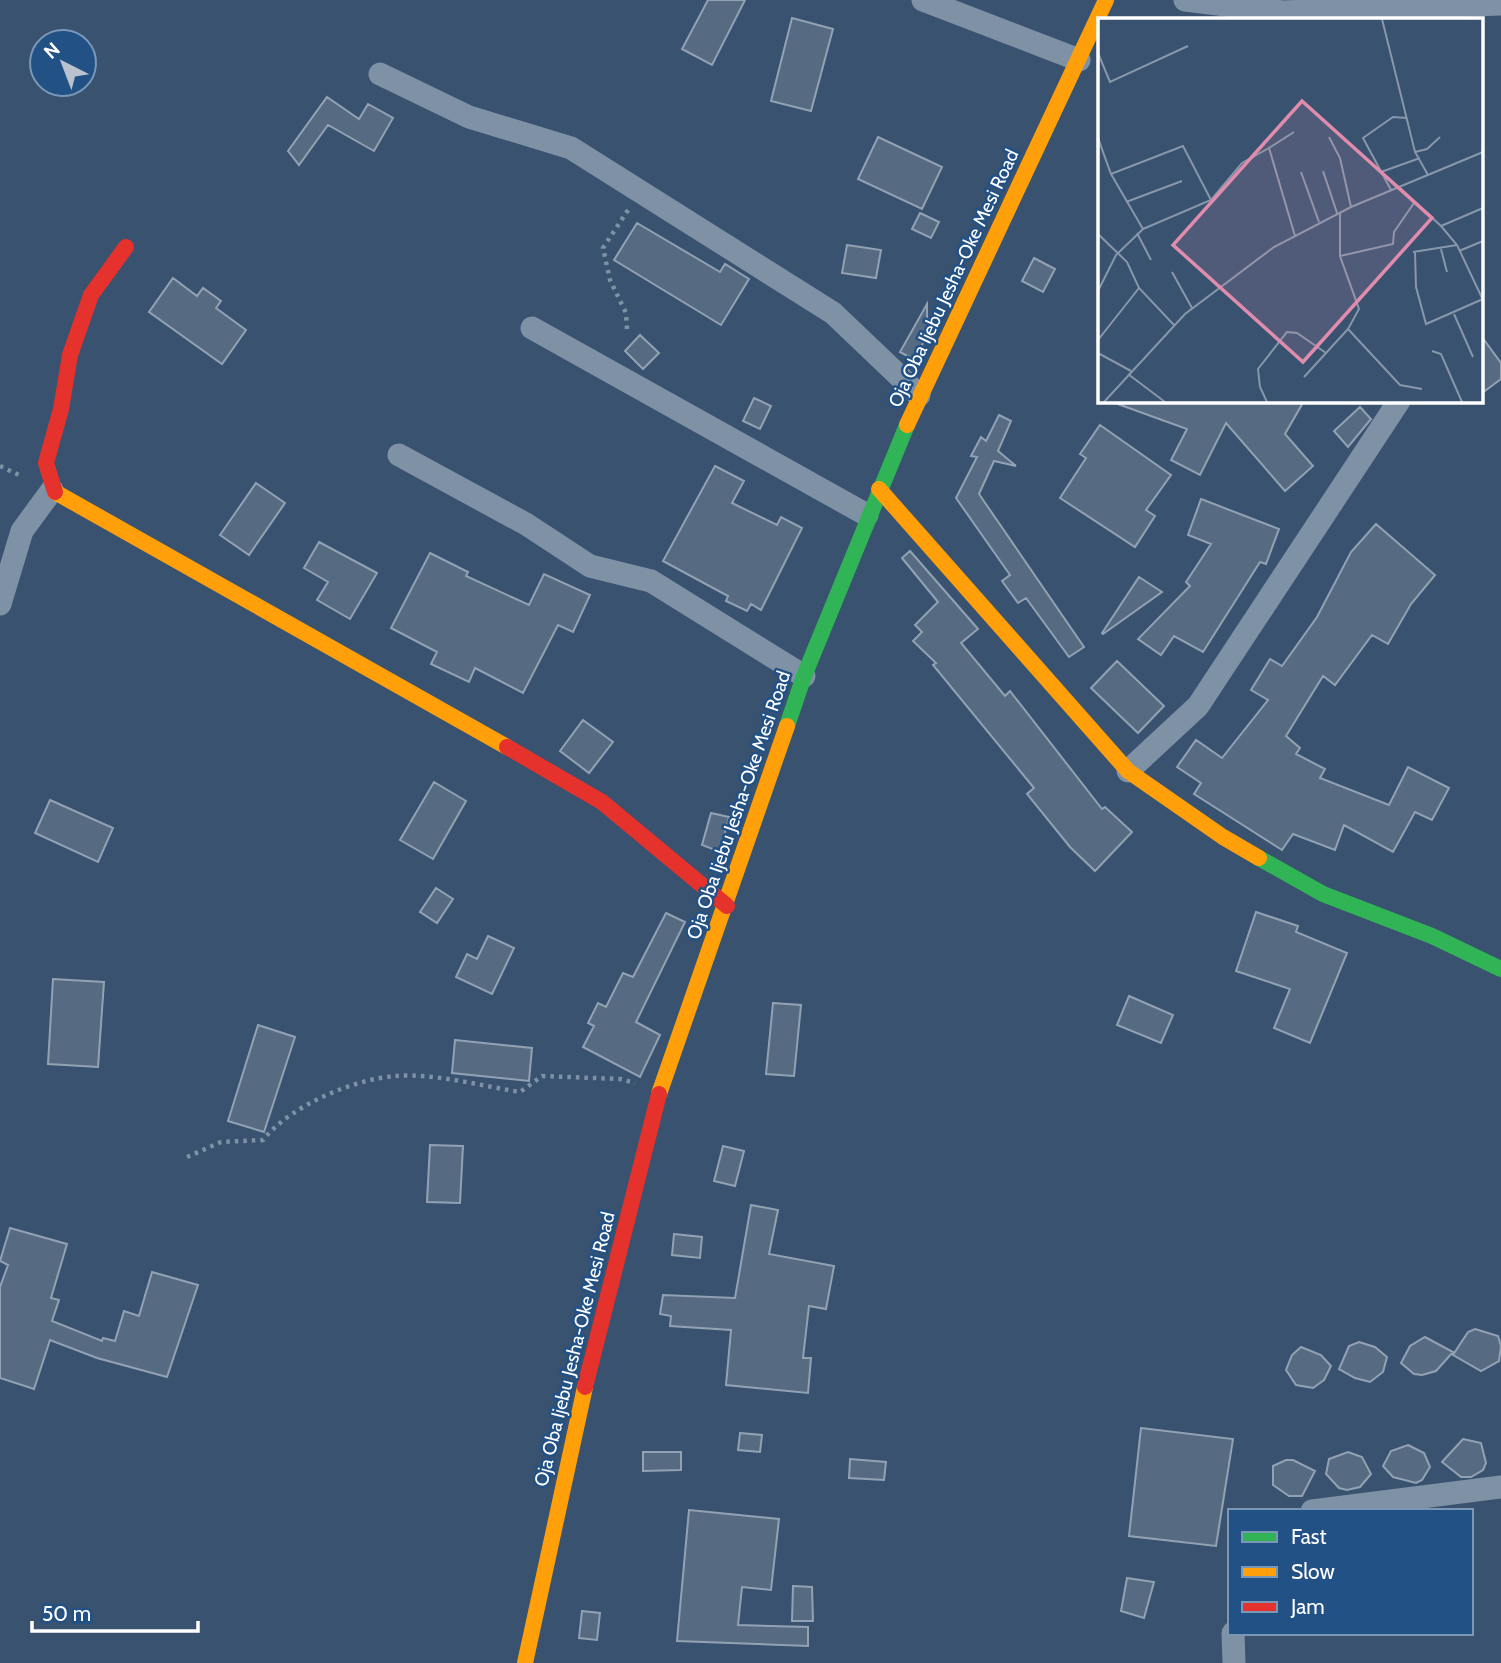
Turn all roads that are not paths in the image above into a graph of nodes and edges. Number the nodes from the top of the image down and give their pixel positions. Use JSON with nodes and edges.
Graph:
{"nodes":[{"id":1,"x":923,"y":0,"type":"edge"},
{"id":2,"x":1106,"y":0,"type":"edge"},
{"id":3,"x":1185,"y":0,"type":"edge"},
{"id":4,"x":1501,"y":4,"type":"edge"},
{"id":5,"x":1301,"y":15,"type":"edge"},
{"id":6,"x":1079,"y":60,"type":"junction"},
{"id":7,"x":380,"y":74,"type":"dead end"},
{"id":8,"x":126,"y":247,"type":"dead end"},
{"id":9,"x":532,"y":328,"type":"dead end"},
{"id":10,"x":919,"y":395,"type":"junction"},
{"id":11,"x":1398,"y":402,"type":"edge"},
{"id":12,"x":399,"y":456,"type":"dead end"},
{"id":13,"x":880,"y":489,"type":"junction"},
{"id":14,"x":52,"y":490,"type":"junction"},
{"id":15,"x":867,"y":515,"type":"junction"},
{"id":16,"x":0,"y":604,"type":"edge"},
{"id":17,"x":804,"y":676,"type":"junction"},
{"id":18,"x":1128,"y":771,"type":"junction"},
{"id":19,"x":727,"y":906,"type":"junction"},
{"id":20,"x":1501,"y":968,"type":"edge"},
{"id":21,"x":1501,"y":1487,"type":"edge"},
{"id":22,"x":1328,"y":1509,"type":"edge"},
{"id":23,"x":1233,"y":1635,"type":"edge"},
{"id":24,"x":524,"y":1663,"type":"edge"},
{"id":25,"x":1234,"y":1663,"type":"edge"}],
"edges":[{"from":1,"to":6,"type":"street"},
{"from":2,"to":6,"type":"street","name":"Oja Oba Ijebu Jesha-Oke Mesi Road"},
{"from":3,"to":5,"type":"street"},
{"from":4,"to":5,"type":"street"},
{"from":6,"to":10,"type":"street","name":"Oja Oba Ijebu Jesha-Oke Mesi Road"},
{"from":7,"to":10,"type":"street"},
{"from":8,"to":14,"type":"street"},
{"from":9,"to":15,"type":"street"},
{"from":10,"to":13,"type":"street","name":"Oja Oba Ijebu Jesha-Oke Mesi Road"},
{"from":11,"to":18,"type":"street"},
{"from":12,"to":17,"type":"street"},
{"from":13,"to":15,"type":"street","name":"Oja Oba Ijebu Jesha-Oke Mesi Road"},
{"from":13,"to":18,"type":"street"},
{"from":14,"to":16,"type":"street"},
{"from":14,"to":19,"type":"street"},
{"from":15,"to":17,"type":"street","name":"Oja Oba Ijebu Jesha-Oke Mesi Road"},
{"from":17,"to":19,"type":"street","name":"Oja Oba Ijebu Jesha-Oke Mesi Road"},
{"from":18,"to":20,"type":"street"},
{"from":19,"to":24,"type":"street","name":"Oja Oba Ijebu Jesha-Oke Mesi Road"},
{"from":21,"to":22,"type":"street"},
{"from":23,"to":25,"type":"street"}]}
